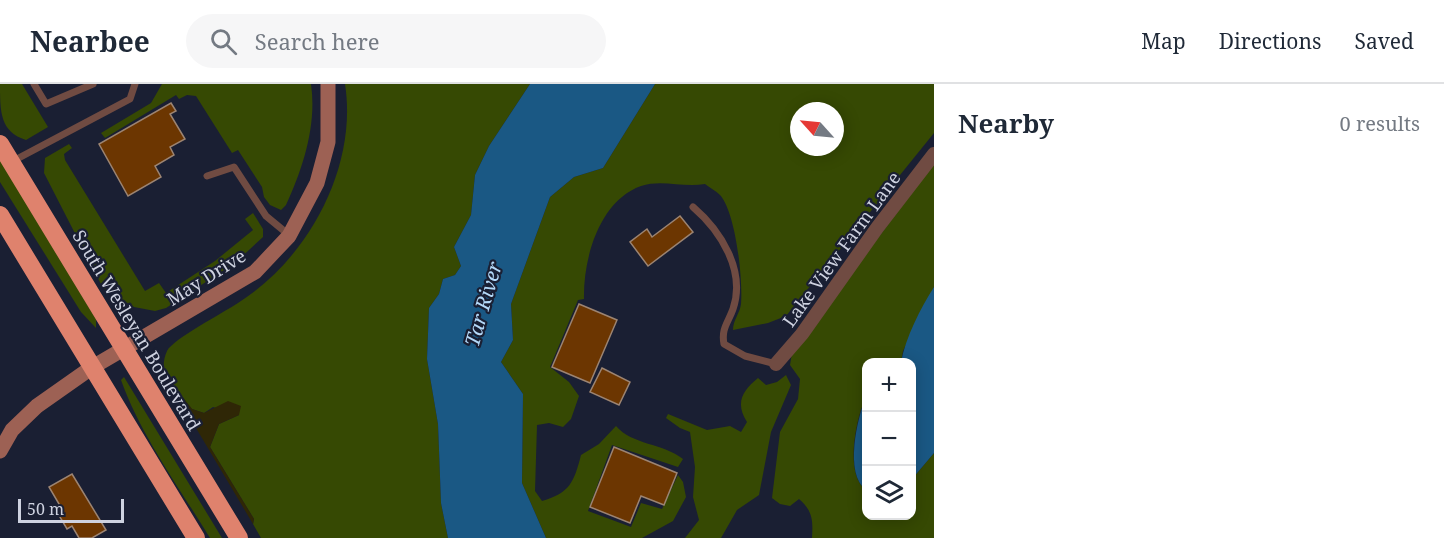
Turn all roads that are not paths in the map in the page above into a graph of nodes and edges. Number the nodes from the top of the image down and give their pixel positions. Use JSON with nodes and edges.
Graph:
{"nodes":[{"id":1,"x":34,"y":84,"type":"edge"},
{"id":2,"x":93,"y":84,"type":"edge"},
{"id":3,"x":135,"y":84,"type":"edge"},
{"id":4,"x":328,"y":84,"type":"edge"},
{"id":5,"x":0,"y":144,"type":"edge"},
{"id":6,"x":934,"y":154,"type":"edge"},
{"id":7,"x":11,"y":163,"type":"junction"},
{"id":8,"x":207,"y":176,"type":"dead end"},
{"id":9,"x":693,"y":207,"type":"dead end"},
{"id":10,"x":0,"y":215,"type":"edge"},
{"id":11,"x":289,"y":236,"type":"junction"},
{"id":12,"x":123,"y":350,"type":"junction"},
{"id":13,"x":776,"y":364,"type":"joint"},
{"id":14,"x":91,"y":368,"type":"junction"},
{"id":15,"x":0,"y":451,"type":"edge"},
{"id":16,"x":196,"y":538,"type":"edge"},
{"id":17,"x":238,"y":538,"type":"edge"}],
"edges":[{"from":1,"to":2,"type":"lane"},
{"from":3,"to":7,"type":"lane"},
{"from":4,"to":11,"type":"main road","name":"May Drive"},
{"from":5,"to":7,"type":"highway","name":"South Wesleyan Boulevard"},
{"from":6,"to":13,"type":"street","name":"Lake View Farm Lane"},
{"from":7,"to":12,"type":"highway","name":"South Wesleyan Boulevard"},
{"from":8,"to":11,"type":"lane"},
{"from":9,"to":13,"type":"lane"},
{"from":10,"to":14,"type":"highway"},
{"from":11,"to":12,"type":"main road","name":"May Drive"},
{"from":12,"to":14,"type":"main road","name":"May Drive"},
{"from":12,"to":17,"type":"highway","name":"South Wesleyan Boulevard"},
{"from":14,"to":15,"type":"main road","name":"May Drive"},
{"from":14,"to":16,"type":"highway"}]}
